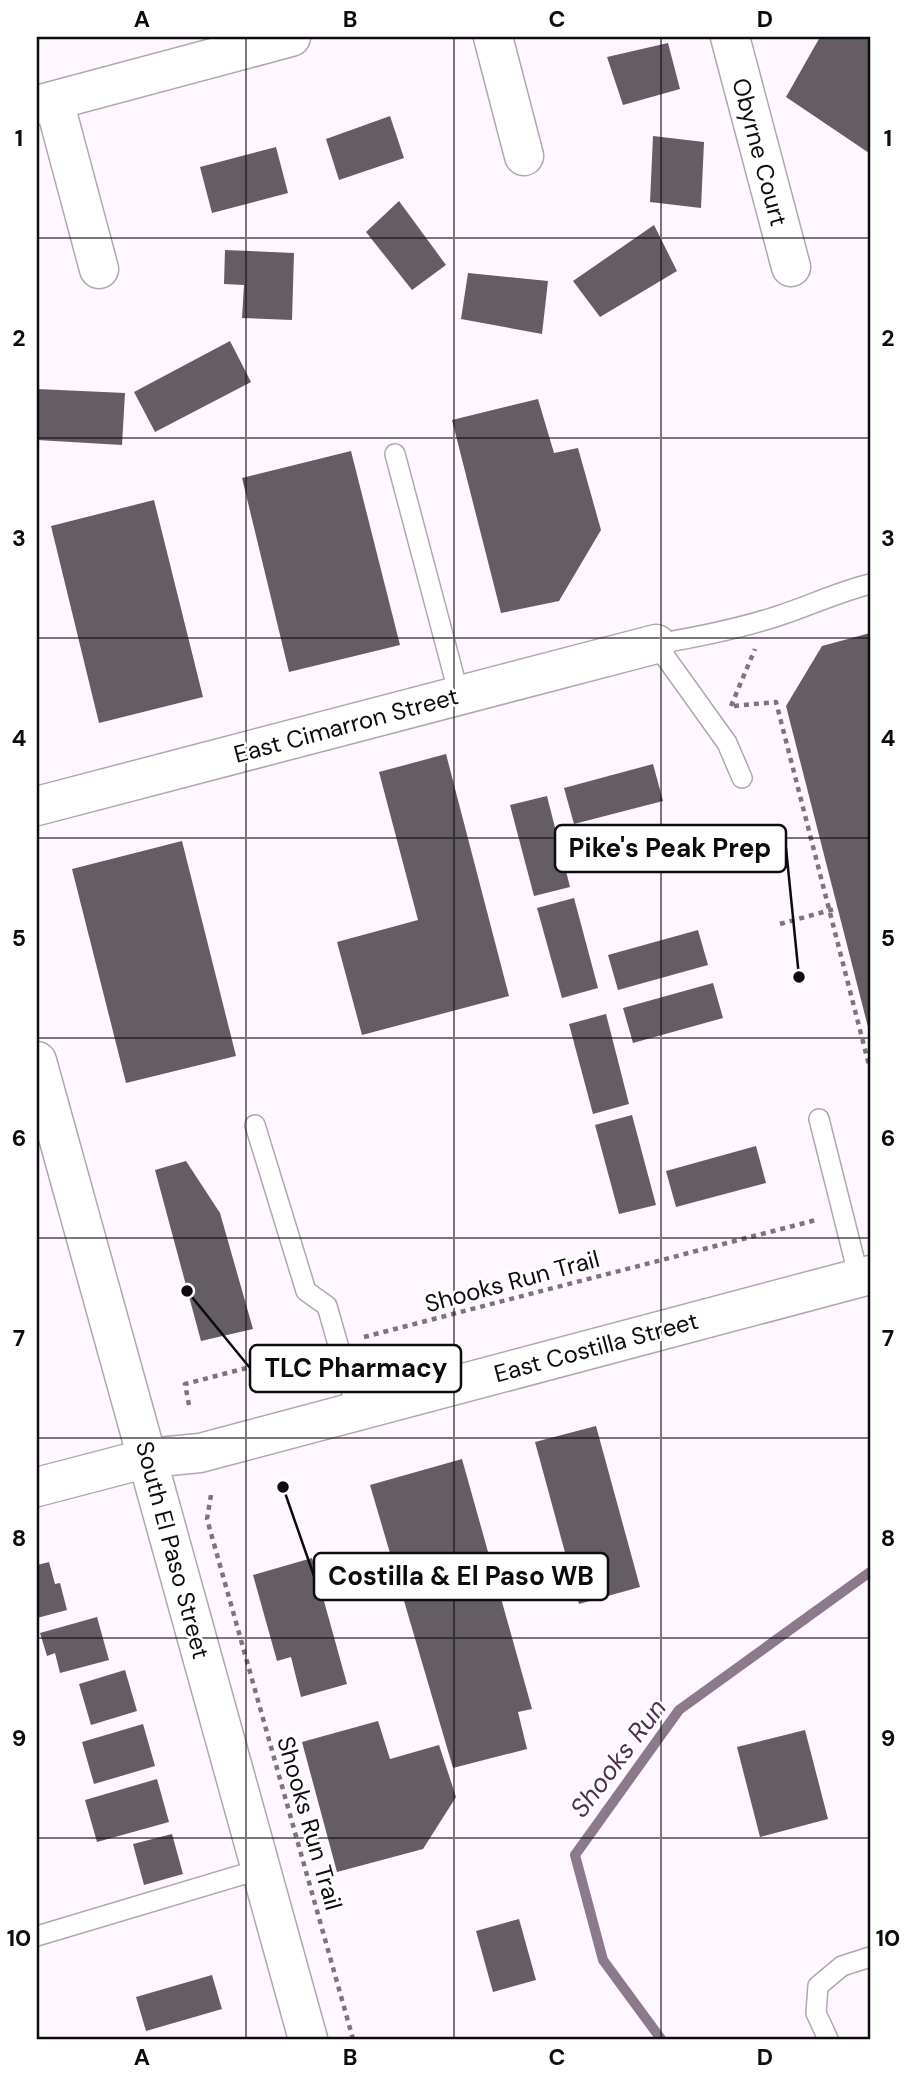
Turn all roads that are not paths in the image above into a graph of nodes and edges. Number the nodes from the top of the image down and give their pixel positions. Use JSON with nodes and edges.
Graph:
{"nodes":[{"id":1,"x":291,"y":37,"type":"edge"},
{"id":2,"x":493,"y":37,"type":"edge"},
{"id":3,"x":730,"y":37,"type":"edge"},
{"id":4,"x":45,"y":103,"type":"edge"},
{"id":5,"x":524,"y":156,"type":"dead end"},
{"id":6,"x":790,"y":267,"type":"dead end"},
{"id":7,"x":99,"y":270,"type":"dead end"},
{"id":8,"x":395,"y":454,"type":"dead end"},
{"id":9,"x":870,"y":584,"type":"edge"},
{"id":10,"x":656,"y":644,"type":"junction"},
{"id":11,"x":459,"y":695,"type":"junction"},
{"id":12,"x":742,"y":778,"type":"dead end"},
{"id":13,"x":37,"y":806,"type":"edge"},
{"id":14,"x":40,"y":1083,"type":"edge"},
{"id":15,"x":819,"y":1119,"type":"dead end"},
{"id":16,"x":256,"y":1125,"type":"dead end"},
{"id":17,"x":865,"y":1277,"type":"edge"},
{"id":18,"x":357,"y":1411,"type":"junction"},
{"id":19,"x":148,"y":1458,"type":"junction"},
{"id":20,"x":37,"y":1487,"type":"edge"},
{"id":21,"x":261,"y":1869,"type":"junction"},
{"id":22,"x":37,"y":1936,"type":"edge"},
{"id":23,"x":870,"y":1957,"type":"edge"},
{"id":24,"x":308,"y":2039,"type":"edge"},
{"id":25,"x":828,"y":2039,"type":"edge"}],
"edges":[{"from":1,"to":4,"type":"street"},
{"from":2,"to":5,"type":"street"},
{"from":3,"to":6,"type":"street","name":"Obyrne Court"},
{"from":4,"to":7,"type":"street"},
{"from":8,"to":11,"type":"lane"},
{"from":9,"to":10,"type":"lane"},
{"from":10,"to":11,"type":"street","name":"East Cimarron Street"},
{"from":10,"to":12,"type":"lane"},
{"from":11,"to":13,"type":"street","name":"East Cimarron Street"},
{"from":14,"to":19,"type":"street","name":"South El Paso Street"},
{"from":15,"to":17,"type":"lane"},
{"from":16,"to":18,"type":"lane"},
{"from":17,"to":18,"type":"street","name":"East Costilla Street"},
{"from":18,"to":19,"type":"street","name":"East Costilla Street"},
{"from":19,"to":20,"type":"street","name":"East Costilla Street"},
{"from":19,"to":21,"type":"street","name":"South El Paso Street"},
{"from":21,"to":22,"type":"lane"},
{"from":21,"to":24,"type":"street","name":"South El Paso Street"},
{"from":23,"to":25,"type":"lane"}]}
